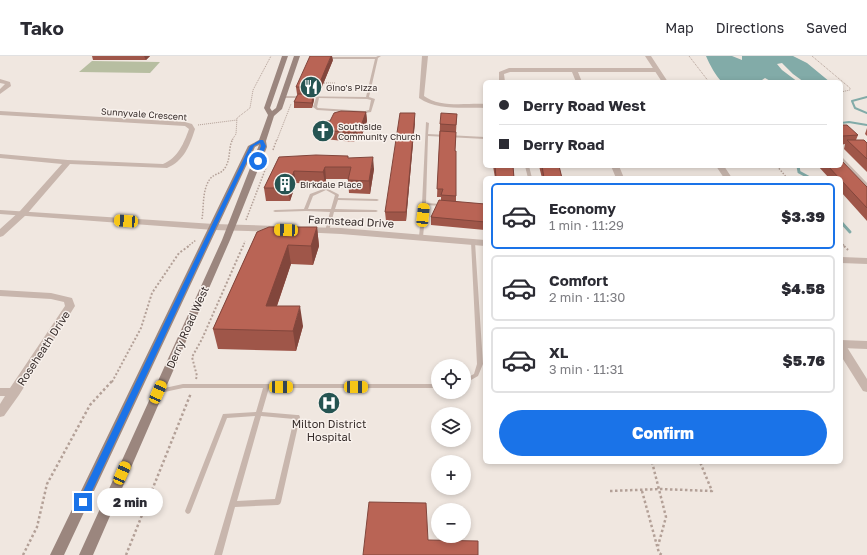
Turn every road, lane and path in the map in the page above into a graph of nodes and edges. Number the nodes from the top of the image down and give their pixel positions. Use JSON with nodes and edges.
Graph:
{"nodes":[{"id":1,"x":271,"y":56,"type":"edge"},
{"id":2,"x":286,"y":56,"type":"edge"},
{"id":3,"x":297,"y":56,"type":"edge"},
{"id":4,"x":315,"y":56,"type":"edge"},
{"id":5,"x":425,"y":56,"type":"edge"},
{"id":6,"x":648,"y":56,"type":"edge"},
{"id":7,"x":689,"y":56,"type":"edge"},
{"id":8,"x":812,"y":56,"type":"edge"},
{"id":9,"x":378,"y":57,"type":"edge"},
{"id":10,"x":574,"y":70,"type":"junction"},
{"id":11,"x":657,"y":70,"type":"junction"},
{"id":12,"x":502,"y":80,"type":"edge"},
{"id":13,"x":578,"y":80,"type":"edge"},
{"id":14,"x":664,"y":80,"type":"edge"},
{"id":15,"x":708,"y":80,"type":"edge"},
{"id":16,"x":840,"y":80,"type":"edge"},
{"id":17,"x":0,"y":81,"type":"edge"},
{"id":18,"x":843,"y":82,"type":"edge"},
{"id":19,"x":320,"y":83,"type":"edge"},
{"id":20,"x":335,"y":83,"type":"dead end"},
{"id":21,"x":1,"y":91,"type":"edge"},
{"id":22,"x":843,"y":92,"type":"edge"},
{"id":23,"x":283,"y":97,"type":"junction"},
{"id":24,"x":294,"y":97,"type":"junction"},
{"id":25,"x":318,"y":97,"type":"junction"},
{"id":26,"x":367,"y":98,"type":"junction"},
{"id":27,"x":483,"y":106,"type":"edge"},
{"id":28,"x":0,"y":113,"type":"edge"},
{"id":29,"x":272,"y":115,"type":"junction"},
{"id":30,"x":237,"y":120,"type":"junction"},
{"id":31,"x":427,"y":123,"type":"dead end"},
{"id":32,"x":191,"y":126,"type":"junction"},
{"id":33,"x":427,"y":135,"type":"junction"},
{"id":34,"x":483,"y":138,"type":"edge"},
{"id":35,"x":262,"y":141,"type":"junction"},
{"id":36,"x":272,"y":153,"type":"dead end"},
{"id":37,"x":0,"y":156,"type":"edge"},
{"id":38,"x":269,"y":160,"type":"dead end"},
{"id":39,"x":843,"y":160,"type":"edge"},
{"id":40,"x":68,"y":162,"type":"junction"},
{"id":41,"x":779,"y":168,"type":"edge"},
{"id":42,"x":785,"y":176,"type":"edge"},
{"id":43,"x":867,"y":185,"type":"edge"},
{"id":44,"x":336,"y":199,"type":"junction"},
{"id":45,"x":377,"y":200,"type":"dead end"},
{"id":46,"x":424,"y":204,"type":"junction"},
{"id":47,"x":448,"y":206,"type":"edge"},
{"id":48,"x":306,"y":210,"type":"junction"},
{"id":49,"x":275,"y":211,"type":"dead end"},
{"id":50,"x":332,"y":211,"type":"junction"},
{"id":51,"x":376,"y":211,"type":"dead end"},
{"id":52,"x":0,"y":212,"type":"edge"},
{"id":53,"x":22,"y":214,"type":"junction"},
{"id":54,"x":246,"y":220,"type":"dead end"},
{"id":55,"x":200,"y":226,"type":"junction"},
{"id":56,"x":214,"y":227,"type":"junction"},
{"id":57,"x":231,"y":228,"type":"junction"},
{"id":58,"x":328,"y":231,"type":"junction"},
{"id":59,"x":0,"y":234,"type":"edge"},
{"id":60,"x":421,"y":237,"type":"junction"},
{"id":61,"x":245,"y":241,"type":"dead end"},
{"id":62,"x":473,"y":242,"type":"junction"},
{"id":63,"x":483,"y":243,"type":"edge"},
{"id":64,"x":843,"y":244,"type":"edge"},
{"id":65,"x":848,"y":250,"type":"dead end"},
{"id":66,"x":843,"y":260,"type":"edge"},
{"id":67,"x":867,"y":261,"type":"edge"},
{"id":68,"x":0,"y":293,"type":"edge"},
{"id":69,"x":867,"y":345,"type":"edge"},
{"id":70,"x":843,"y":346,"type":"edge"},
{"id":71,"x":843,"y":349,"type":"edge"},
{"id":72,"x":471,"y":378,"type":"edge"},
{"id":73,"x":194,"y":386,"type":"junction"},
{"id":74,"x":431,"y":386,"type":"edge"},
{"id":75,"x":266,"y":387,"type":"junction"},
{"id":76,"x":867,"y":388,"type":"edge"},
{"id":77,"x":0,"y":392,"type":"edge"},
{"id":78,"x":15,"y":392,"type":"junction"},
{"id":79,"x":158,"y":392,"type":"junction"},
{"id":80,"x":0,"y":413,"type":"edge"},
{"id":81,"x":258,"y":414,"type":"junction"},
{"id":82,"x":653,"y":464,"type":"edge"},
{"id":83,"x":701,"y":464,"type":"edge"},
{"id":84,"x":660,"y":490,"type":"junction"},
{"id":85,"x":610,"y":491,"type":"dead end"},
{"id":86,"x":642,"y":491,"type":"junction"},
{"id":87,"x":232,"y":504,"type":"junction"},
{"id":88,"x":188,"y":511,"type":"dead end"},
{"id":89,"x":658,"y":546,"type":"junction"},
{"id":90,"x":23,"y":555,"type":"edge"},
{"id":91,"x":57,"y":555,"type":"edge"},
{"id":92,"x":86,"y":555,"type":"edge"},
{"id":93,"x":126,"y":555,"type":"edge"},
{"id":94,"x":218,"y":555,"type":"edge"},
{"id":95,"x":662,"y":555,"type":"edge"}],
"edges":[{"from":1,"to":30,"type":"path"},
{"from":2,"to":29,"type":"main road","name":"Derry Road West"},
{"from":3,"to":23,"type":"main road","name":"Derry Road West"},
{"from":4,"to":9,"type":"lane"},
{"from":5,"to":27,"type":"street"},
{"from":6,"to":11,"type":"street"},
{"from":7,"to":15,"type":"path"},
{"from":8,"to":16,"type":"path"},
{"from":9,"to":26,"type":"lane"},
{"from":10,"to":11,"type":"street"},
{"from":10,"to":12,"type":"street"},
{"from":10,"to":13,"type":"street"},
{"from":11,"to":14,"type":"street"},
{"from":17,"to":21,"type":"street"},
{"from":18,"to":22,"type":"path"},
{"from":19,"to":20,"type":"path"},
{"from":23,"to":24,"type":"lane"},
{"from":23,"to":29,"type":"main road","name":"Derry Road West"},
{"from":24,"to":25,"type":"lane"},
{"from":24,"to":36,"type":"path"},
{"from":25,"to":26,"type":"lane"},
{"from":25,"to":26,"type":"lane"},
{"from":28,"to":32,"type":"street","name":"Sunnyvale Crescent"},
{"from":29,"to":35,"type":"main road","name":"Derry Road West"},
{"from":30,"to":32,"type":"path"},
{"from":30,"to":55,"type":"path"},
{"from":31,"to":33,"type":"lane"},
{"from":32,"to":40,"type":"street","name":"Sunnyvale Crescent"},
{"from":33,"to":34,"type":"lane"},
{"from":33,"to":46,"type":"lane"},
{"from":35,"to":56,"type":"main road","name":"Derry Road West"},
{"from":35,"to":57,"type":"main road","name":"Derry Road West"},
{"from":37,"to":40,"type":"street","name":"Sunnyvale Crescent"},
{"from":38,"to":54,"type":"path"},
{"from":39,"to":43,"type":"lane"},
{"from":40,"to":53,"type":"street"},
{"from":41,"to":42,"type":"path"},
{"from":44,"to":45,"type":"lane"},
{"from":44,"to":48,"type":"lane"},
{"from":44,"to":50,"type":"lane"},
{"from":46,"to":47,"type":"lane"},
{"from":46,"to":60,"type":"lane"},
{"from":48,"to":49,"type":"lane"},
{"from":48,"to":50,"type":"lane"},
{"from":50,"to":51,"type":"lane"},
{"from":50,"to":58,"type":"lane"},
{"from":52,"to":53,"type":"street","name":"Farmstead Drive"},
{"from":53,"to":55,"type":"street","name":"Farmstead Drive"},
{"from":53,"to":59,"type":"street"},
{"from":55,"to":56,"type":"street","name":"Farmstead Drive"},
{"from":55,"to":90,"type":"path"},
{"from":56,"to":57,"type":"street","name":"Farmstead Drive"},
{"from":56,"to":91,"type":"main road","name":"Derry Road West"},
{"from":57,"to":58,"type":"street","name":"Farmstead Drive"},
{"from":57,"to":79,"type":"main road","name":"Derry Road West"},
{"from":58,"to":60,"type":"street","name":"Farmstead Drive"},
{"from":60,"to":62,"type":"street","name":"Farmstead Drive"},
{"from":61,"to":73,"type":"path"},
{"from":62,"to":63,"type":"street","name":"Farmstead Drive"},
{"from":62,"to":72,"type":"lane"},
{"from":64,"to":65,"type":"path"},
{"from":66,"to":67,"type":"street"},
{"from":68,"to":78,"type":"street","name":"Roseheath Drive"},
{"from":69,"to":70,"type":"street"},
{"from":71,"to":76,"type":"street"},
{"from":73,"to":75,"type":"lane"},
{"from":73,"to":79,"type":"lane"},
{"from":73,"to":93,"type":"path"},
{"from":74,"to":75,"type":"lane"},
{"from":75,"to":81,"type":"lane"},
{"from":77,"to":78,"type":"street"},
{"from":78,"to":80,"type":"street","name":"Roseheath Drive"},
{"from":79,"to":92,"type":"main road","name":"Derry Road West"},
{"from":81,"to":87,"type":"lane"},
{"from":81,"to":87,"type":"lane"},
{"from":81,"to":88,"type":"lane"},
{"from":82,"to":84,"type":"path"},
{"from":83,"to":84,"type":"path"},
{"from":84,"to":86,"type":"path"},
{"from":84,"to":89,"type":"path"},
{"from":85,"to":86,"type":"path"},
{"from":86,"to":89,"type":"path"},
{"from":87,"to":94,"type":"lane"},
{"from":89,"to":95,"type":"path"}]}
